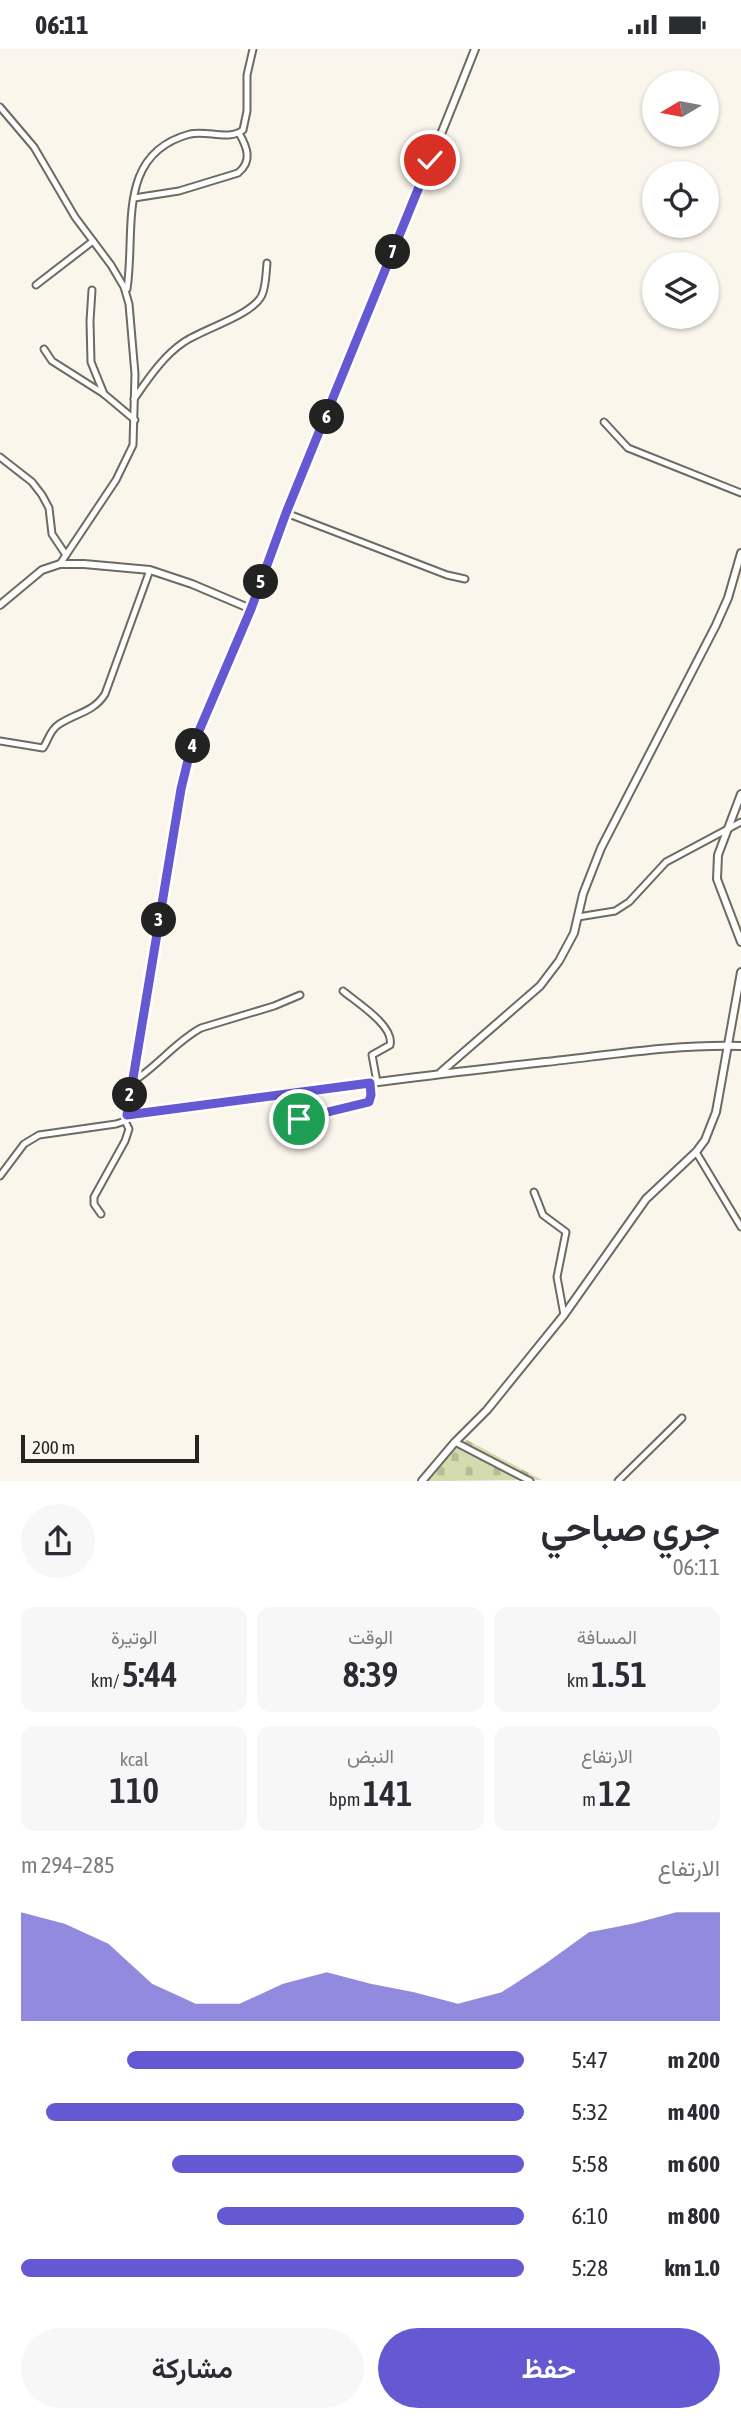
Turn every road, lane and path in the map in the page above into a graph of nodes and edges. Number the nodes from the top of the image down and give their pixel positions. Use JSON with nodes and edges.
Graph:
{"nodes":[{"id":1,"x":253,"y":49,"type":"edge"},
{"id":2,"x":475,"y":49,"type":"edge"},
{"id":3,"x":0,"y":107,"type":"edge"},
{"id":4,"x":239,"y":133,"type":"junction"},
{"id":5,"x":134,"y":198,"type":"junction"},
{"id":6,"x":93,"y":241,"type":"junction"},
{"id":7,"x":267,"y":263,"type":"dead end"},
{"id":8,"x":36,"y":285,"type":"dead end"},
{"id":9,"x":93,"y":290,"type":"dead end"},
{"id":10,"x":127,"y":292,"type":"junction"},
{"id":11,"x":44,"y":349,"type":"dead end"},
{"id":12,"x":104,"y":394,"type":"junction"},
{"id":13,"x":134,"y":399,"type":"junction"},
{"id":14,"x":135,"y":420,"type":"junction"},
{"id":15,"x":604,"y":422,"type":"dead end"},
{"id":16,"x":0,"y":457,"type":"edge"},
{"id":17,"x":741,"y":493,"type":"edge"},
{"id":18,"x":286,"y":513,"type":"junction"},
{"id":19,"x":741,"y":553,"type":"edge"},
{"id":20,"x":66,"y":555,"type":"junction"},
{"id":21,"x":60,"y":564,"type":"junction"},
{"id":22,"x":150,"y":570,"type":"junction"},
{"id":23,"x":465,"y":579,"type":"dead end"},
{"id":24,"x":0,"y":605,"type":"edge"},
{"id":25,"x":251,"y":609,"type":"junction"},
{"id":26,"x":0,"y":741,"type":"edge"},
{"id":27,"x":741,"y":794,"type":"edge"},
{"id":28,"x":741,"y":822,"type":"edge"},
{"id":29,"x":727,"y":828,"type":"junction"},
{"id":30,"x":578,"y":917,"type":"junction"},
{"id":31,"x":741,"y":942,"type":"edge"},
{"id":32,"x":741,"y":972,"type":"edge"},
{"id":33,"x":343,"y":991,"type":"dead end"},
{"id":34,"x":300,"y":995,"type":"dead end"},
{"id":35,"x":727,"y":1046,"type":"junction"},
{"id":36,"x":741,"y":1046,"type":"edge"},
{"id":37,"x":440,"y":1073,"type":"junction"},
{"id":38,"x":131,"y":1083,"type":"junction"},
{"id":39,"x":373,"y":1083,"type":"junction"},
{"id":40,"x":126,"y":1118,"type":"junction"},
{"id":41,"x":279,"y":1127,"type":"dead end"},
{"id":42,"x":696,"y":1152,"type":"junction"},
{"id":43,"x":0,"y":1176,"type":"edge"},
{"id":44,"x":534,"y":1192,"type":"dead end"},
{"id":45,"x":102,"y":1214,"type":"dead end"},
{"id":46,"x":741,"y":1227,"type":"edge"},
{"id":47,"x":564,"y":1315,"type":"junction"},
{"id":48,"x":682,"y":1418,"type":"dead end"},
{"id":49,"x":455,"y":1442,"type":"junction"},
{"id":50,"x":422,"y":1481,"type":"edge"},
{"id":51,"x":530,"y":1481,"type":"edge"},
{"id":52,"x":618,"y":1481,"type":"edge"}],
"edges":[{"from":1,"to":4,"type":"street"},
{"from":2,"to":18,"type":"street"},
{"from":3,"to":6,"type":"street"},
{"from":4,"to":5,"type":"street"},
{"from":4,"to":5,"type":"street"},
{"from":5,"to":10,"type":"street"},
{"from":6,"to":8,"type":"street"},
{"from":6,"to":10,"type":"street"},
{"from":7,"to":13,"type":"street"},
{"from":9,"to":12,"type":"street"},
{"from":10,"to":13,"type":"street"},
{"from":11,"to":12,"type":"street"},
{"from":12,"to":14,"type":"street"},
{"from":13,"to":14,"type":"street"},
{"from":14,"to":20,"type":"street"},
{"from":15,"to":17,"type":"street"},
{"from":16,"to":20,"type":"street"},
{"from":18,"to":23,"type":"street"},
{"from":18,"to":25,"type":"street"},
{"from":19,"to":30,"type":"street"},
{"from":20,"to":21,"type":"street"},
{"from":21,"to":22,"type":"street"},
{"from":21,"to":24,"type":"street"},
{"from":22,"to":25,"type":"street"},
{"from":22,"to":26,"type":"street"},
{"from":25,"to":38,"type":"street"},
{"from":27,"to":29,"type":"street"},
{"from":28,"to":29,"type":"street"},
{"from":29,"to":30,"type":"street"},
{"from":29,"to":31,"type":"street"},
{"from":30,"to":37,"type":"street"},
{"from":32,"to":35,"type":"street"},
{"from":33,"to":39,"type":"street"},
{"from":34,"to":38,"type":"street"},
{"from":35,"to":36,"type":"street"},
{"from":35,"to":37,"type":"street"},
{"from":35,"to":42,"type":"street"},
{"from":37,"to":39,"type":"street"},
{"from":38,"to":40,"type":"street"},
{"from":39,"to":40,"type":"street"},
{"from":39,"to":41,"type":"street"},
{"from":40,"to":43,"type":"street"},
{"from":40,"to":45,"type":"street"},
{"from":42,"to":46,"type":"street"},
{"from":42,"to":47,"type":"street"},
{"from":44,"to":47,"type":"street"},
{"from":47,"to":49,"type":"street"},
{"from":48,"to":52,"type":"street"},
{"from":49,"to":50,"type":"street"},
{"from":49,"to":51,"type":"street"}]}
